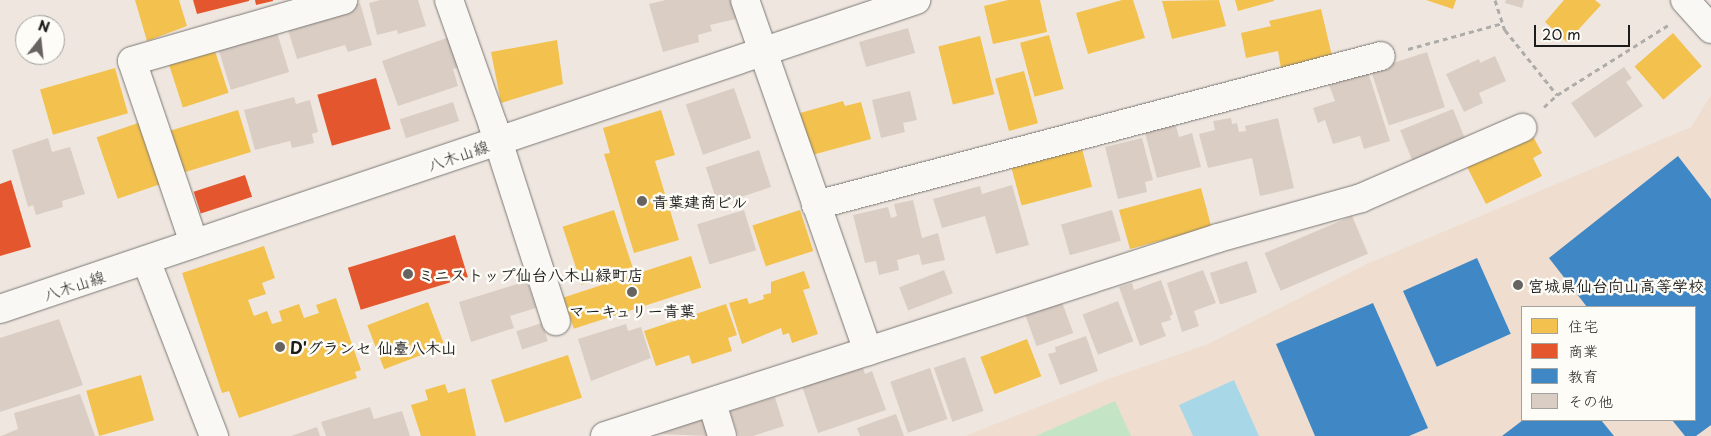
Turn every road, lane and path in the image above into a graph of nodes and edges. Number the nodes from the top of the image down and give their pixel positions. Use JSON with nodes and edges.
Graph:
{"nodes":[{"id":1,"x":343,"y":0,"type":"edge"},
{"id":2,"x":449,"y":0,"type":"edge"},
{"id":3,"x":745,"y":0,"type":"edge"},
{"id":4,"x":916,"y":0,"type":"edge"},
{"id":5,"x":1495,"y":0,"type":"edge"},
{"id":6,"x":1696,"y":13,"type":"edge"},
{"id":7,"x":1503,"y":23,"type":"junction"},
{"id":8,"x":765,"y":52,"type":"junction"},
{"id":9,"x":1381,"y":56,"type":"joint"},
{"id":10,"x":1557,"y":95,"type":"junction"},
{"id":11,"x":1522,"y":128,"type":"joint"},
{"id":12,"x":498,"y":142,"type":"junction"},
{"id":13,"x":816,"y":205,"type":"junction"},
{"id":14,"x":194,"y":243,"type":"junction"},
{"id":15,"x":146,"y":260,"type":"junction"},
{"id":16,"x":0,"y":309,"type":"edge"},
{"id":17,"x":556,"y":320,"type":"dead end"},
{"id":18,"x":868,"y":351,"type":"junction"},
{"id":19,"x":712,"y":403,"type":"junction"},
{"id":20,"x":214,"y":436,"type":"edge"},
{"id":21,"x":605,"y":436,"type":"edge"},
{"id":22,"x":722,"y":436,"type":"edge"}],
"edges":[{"from":1,"to":14,"type":"street"},
{"from":2,"to":12,"type":"street"},
{"from":3,"to":8,"type":"street"},
{"from":4,"to":8,"type":"street","name":"八木山線"},
{"from":5,"to":7,"type":"path"},
{"from":6,"to":10,"type":"path"},
{"from":7,"to":9,"type":"path"},
{"from":7,"to":10,"type":"path"},
{"from":8,"to":12,"type":"street","name":"八木山線"},
{"from":8,"to":13,"type":"street"},
{"from":9,"to":13,"type":"street"},
{"from":10,"to":11,"type":"path"},
{"from":11,"to":18,"type":"street"},
{"from":12,"to":14,"type":"street","name":"八木山線"},
{"from":12,"to":17,"type":"street"},
{"from":13,"to":18,"type":"street"},
{"from":14,"to":15,"type":"street","name":"八木山線"},
{"from":15,"to":16,"type":"street","name":"八木山線"},
{"from":15,"to":20,"type":"street"},
{"from":18,"to":19,"type":"street"},
{"from":19,"to":21,"type":"street"},
{"from":19,"to":22,"type":"street"}]}
